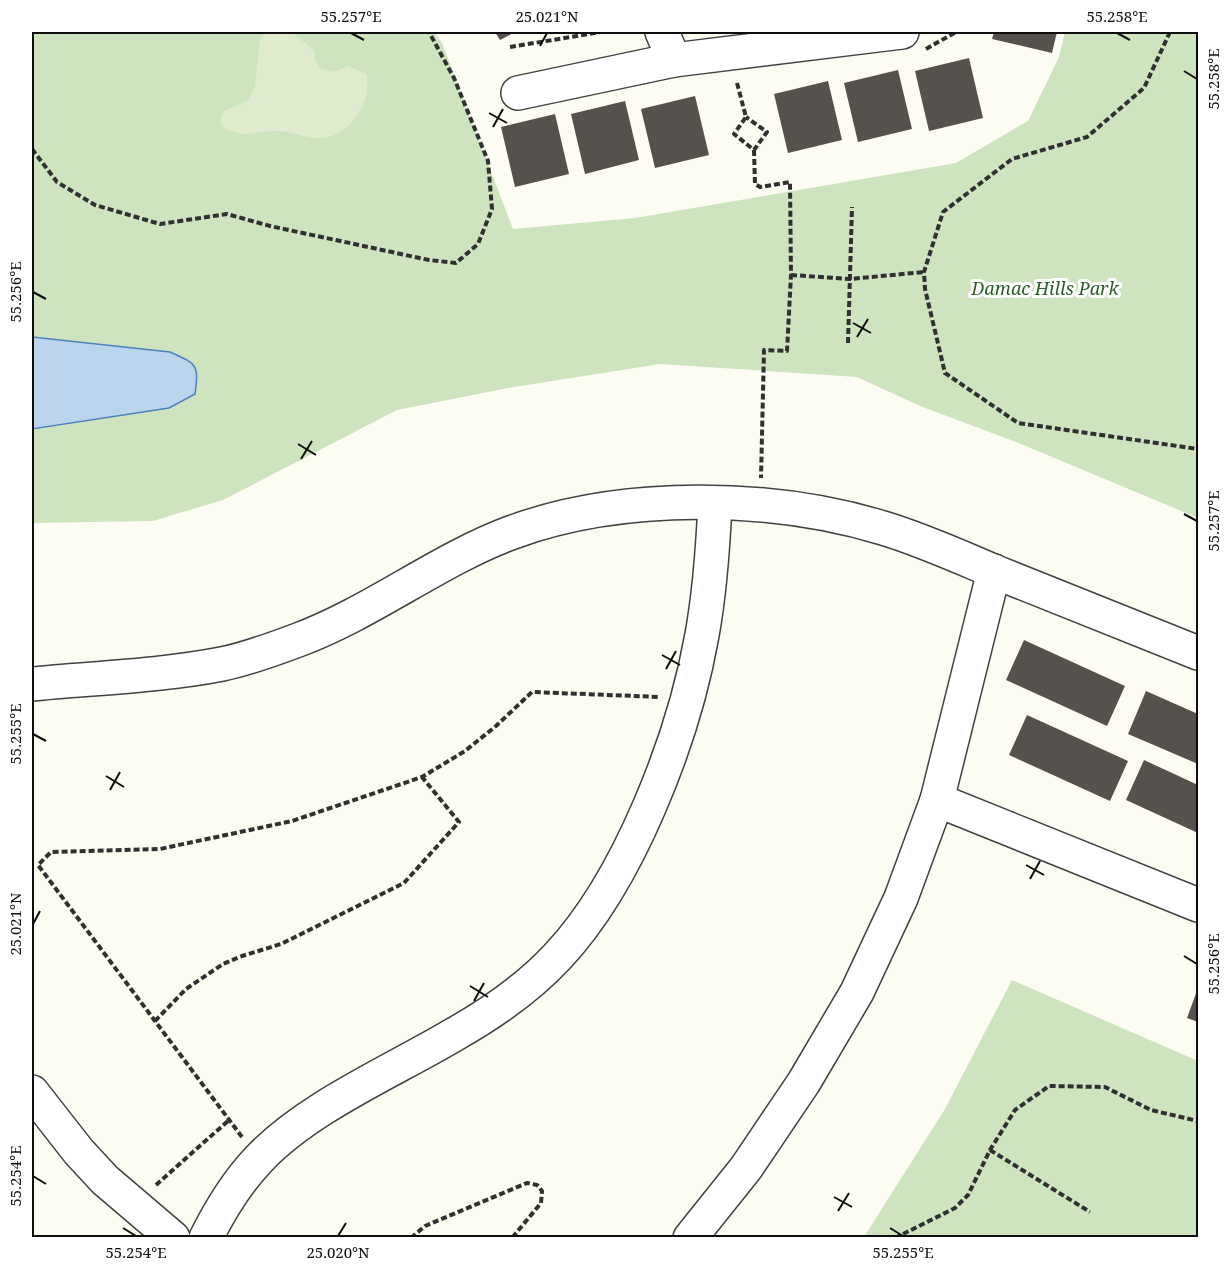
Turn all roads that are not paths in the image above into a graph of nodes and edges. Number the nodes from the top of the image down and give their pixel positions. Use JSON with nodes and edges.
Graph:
{"nodes":[{"id":1,"x":889,"y":32,"type":"edge"},
{"id":2,"x":668,"y":46,"type":"edge"},
{"id":3,"x":518,"y":93,"type":"dead end"},
{"id":4,"x":715,"y":503,"type":"junction"},
{"id":5,"x":994,"y":571,"type":"junction"},
{"id":6,"x":1198,"y":653,"type":"edge"},
{"id":7,"x":32,"y":684,"type":"edge"},
{"id":8,"x":937,"y":800,"type":"junction"},
{"id":9,"x":1198,"y":905,"type":"edge"},
{"id":10,"x":32,"y":1092,"type":"edge"},
{"id":11,"x":155,"y":1222,"type":"edge"},
{"id":12,"x":210,"y":1230,"type":"edge"},
{"id":13,"x":690,"y":1238,"type":"edge"}],
"edges":[{"from":1,"to":2,"type":"street"},
{"from":2,"to":3,"type":"street"},
{"from":4,"to":5,"type":"street"},
{"from":4,"to":7,"type":"street"},
{"from":4,"to":12,"type":"street"},
{"from":5,"to":6,"type":"street"},
{"from":5,"to":8,"type":"street"},
{"from":8,"to":9,"type":"street"},
{"from":8,"to":13,"type":"street"},
{"from":10,"to":11,"type":"street"},
{"from":11,"to":12,"type":"street"}]}
